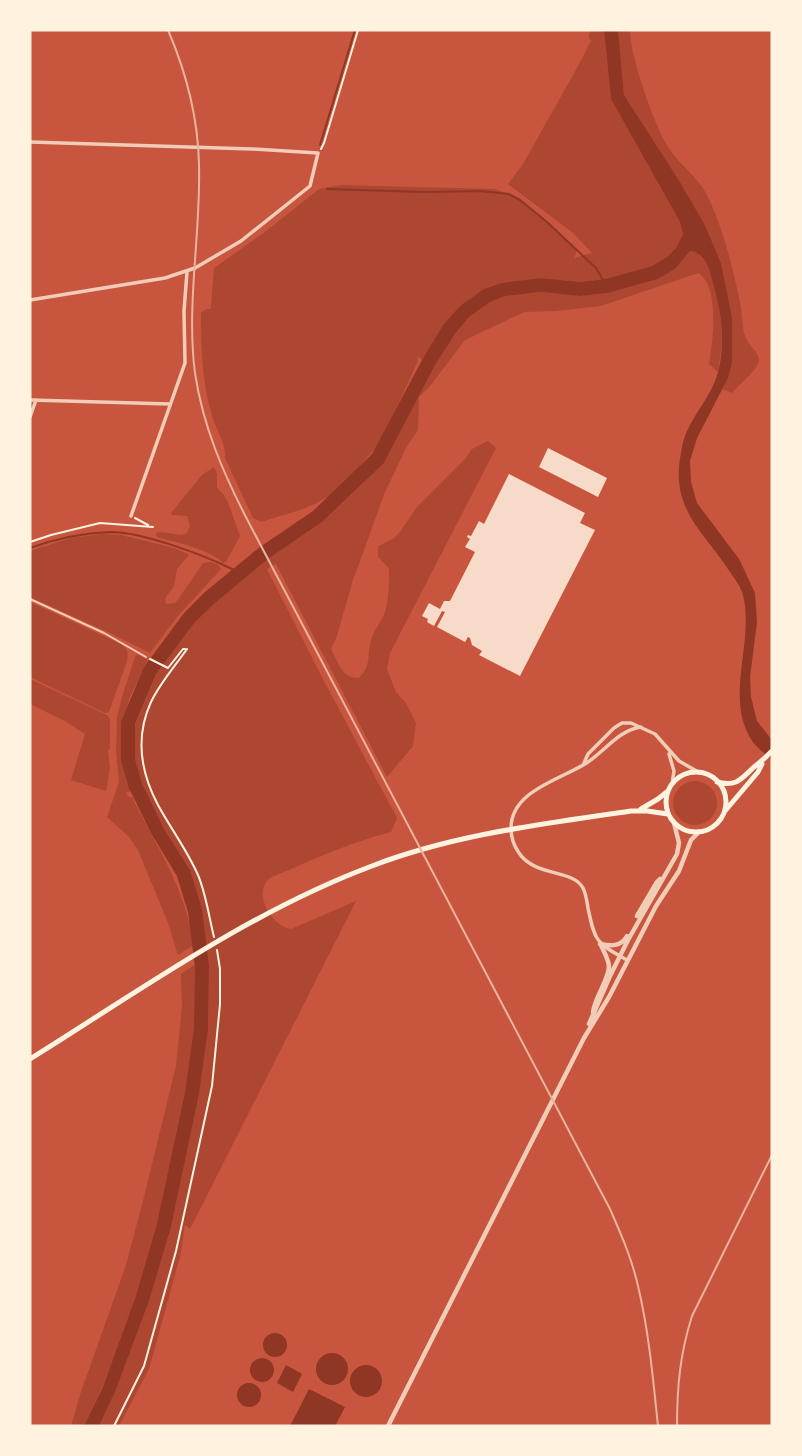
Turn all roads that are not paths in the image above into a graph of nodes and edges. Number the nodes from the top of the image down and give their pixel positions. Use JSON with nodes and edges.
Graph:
{"nodes":[{"id":1,"x":30,"y":142,"type":"edge"},
{"id":2,"x":187,"y":271,"type":"junction"},
{"id":3,"x":30,"y":300,"type":"edge"},
{"id":4,"x":30,"y":400,"type":"edge"},
{"id":5,"x":36,"y":401,"type":"junction"},
{"id":6,"x":170,"y":404,"type":"junction"},
{"id":7,"x":30,"y":418,"type":"edge"},
{"id":8,"x":131,"y":516,"type":"road end"},
{"id":9,"x":30,"y":599,"type":"edge"},
{"id":10,"x":146,"y":657,"type":"road end"},
{"id":11,"x":641,"y":727,"type":"junction"},
{"id":12,"x":667,"y":749,"type":"junction"},
{"id":13,"x":772,"y":751,"type":"edge"},
{"id":14,"x":763,"y":761,"type":"junction"},
{"id":15,"x":584,"y":765,"type":"junction"},
{"id":16,"x":700,"y":773,"type":"junction"},
{"id":17,"x":717,"y":782,"type":"junction"},
{"id":18,"x":670,"y":787,"type":"junction"},
{"id":19,"x":631,"y":811,"type":"junction"},
{"id":20,"x":724,"y":811,"type":"junction"},
{"id":21,"x":668,"y":814,"type":"junction"},
{"id":22,"x":674,"y":823,"type":"junction"},
{"id":23,"x":699,"y":832,"type":"junction"},
{"id":24,"x":664,"y":875,"type":"junction"},
{"id":25,"x":600,"y":944,"type":"junction"},
{"id":26,"x":620,"y":956,"type":"junction"},
{"id":27,"x":627,"y":960,"type":"junction"},
{"id":28,"x":591,"y":1020,"type":"junction"},
{"id":29,"x":584,"y":1038,"type":"junction"},
{"id":30,"x":30,"y":1059,"type":"edge"},
{"id":31,"x":388,"y":1426,"type":"edge"}],
"edges":[{"from":1,"to":2,"type":"street"},
{"from":2,"to":3,"type":"street"},
{"from":2,"to":6,"type":"street"},
{"from":4,"to":5,"type":"street"},
{"from":5,"to":6,"type":"street"},
{"from":5,"to":7,"type":"street"},
{"from":6,"to":8,"type":"street"},
{"from":9,"to":10,"type":"lane"},
{"from":11,"to":12,"type":"street"},
{"from":11,"to":15,"type":"street"},
{"from":11,"to":15,"type":"street"},
{"from":12,"to":16,"type":"street"},
{"from":12,"to":18,"type":"street"},
{"from":13,"to":14,"type":"main road"},
{"from":14,"to":17,"type":"main road"},
{"from":14,"to":20,"type":"main road"},
{"from":15,"to":25,"type":"street"},
{"from":16,"to":17,"type":"main road"},
{"from":16,"to":18,"type":"main road"},
{"from":17,"to":20,"type":"main road"},
{"from":18,"to":19,"type":"main road"},
{"from":18,"to":21,"type":"main road"},
{"from":19,"to":21,"type":"main road"},
{"from":19,"to":30,"type":"main road"},
{"from":20,"to":23,"type":"main road"},
{"from":21,"to":22,"type":"main road"},
{"from":22,"to":23,"type":"main road"},
{"from":22,"to":24,"type":"street"},
{"from":23,"to":27,"type":"street"},
{"from":24,"to":25,"type":"street"},
{"from":24,"to":26,"type":"street"},
{"from":25,"to":26,"type":"street"},
{"from":25,"to":28,"type":"street"},
{"from":26,"to":27,"type":"street"},
{"from":26,"to":28,"type":"street"},
{"from":27,"to":29,"type":"street"},
{"from":28,"to":29,"type":"street"},
{"from":29,"to":31,"type":"street"}]}
